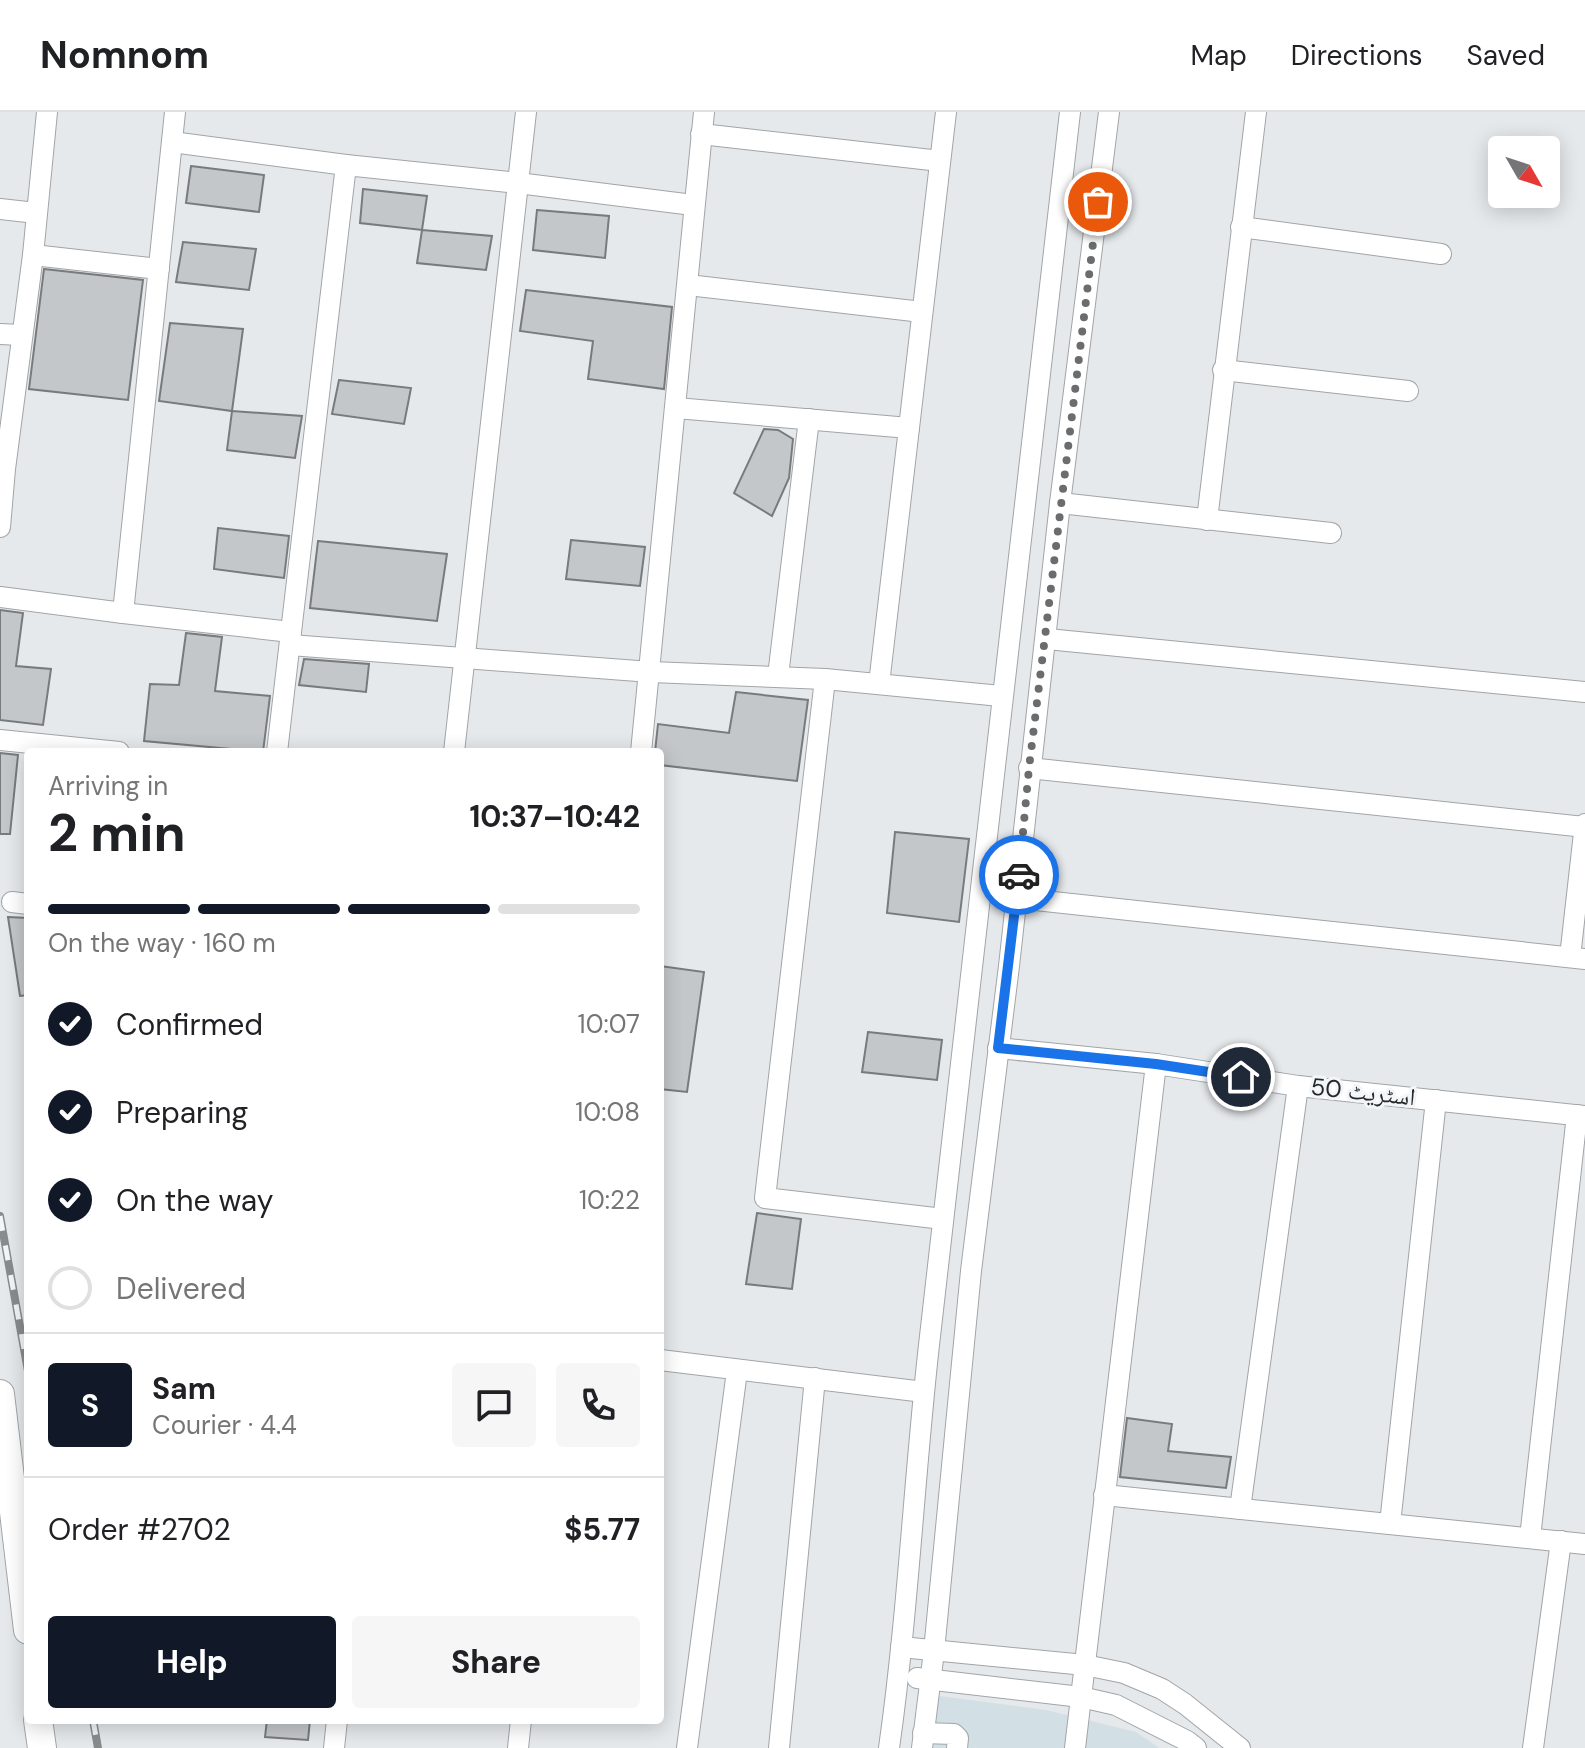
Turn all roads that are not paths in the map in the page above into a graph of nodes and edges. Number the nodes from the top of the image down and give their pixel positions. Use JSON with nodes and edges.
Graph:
{"nodes":[{"id":1,"x":47,"y":112,"type":"edge"},
{"id":2,"x":175,"y":112,"type":"edge"},
{"id":3,"x":526,"y":112,"type":"edge"},
{"id":4,"x":704,"y":112,"type":"edge"},
{"id":5,"x":946,"y":112,"type":"edge"},
{"id":6,"x":1070,"y":112,"type":"edge"},
{"id":7,"x":1109,"y":112,"type":"edge"},
{"id":8,"x":1256,"y":112,"type":"edge"},
{"id":9,"x":701,"y":134,"type":"junction"},
{"id":10,"x":172,"y":142,"type":"junction"},
{"id":11,"x":940,"y":161,"type":"junction"},
{"id":12,"x":346,"y":165,"type":"junction"},
{"id":13,"x":518,"y":183,"type":"junction"},
{"id":14,"x":693,"y":205,"type":"junction"},
{"id":15,"x":0,"y":209,"type":"edge"},
{"id":16,"x":36,"y":213,"type":"junction"},
{"id":17,"x":1241,"y":227,"type":"junction"},
{"id":18,"x":1441,"y":254,"type":"dead end"},
{"id":19,"x":33,"y":255,"type":"junction"},
{"id":20,"x":159,"y":269,"type":"junction"},
{"id":21,"x":688,"y":285,"type":"junction"},
{"id":22,"x":922,"y":312,"type":"junction"},
{"id":23,"x":0,"y":334,"type":"edge"},
{"id":24,"x":21,"y":335,"type":"junction"},
{"id":25,"x":1223,"y":370,"type":"junction"},
{"id":26,"x":1408,"y":391,"type":"dead end"},
{"id":27,"x":676,"y":408,"type":"junction"},
{"id":28,"x":809,"y":419,"type":"junction"},
{"id":29,"x":909,"y":428,"type":"junction"},
{"id":30,"x":2,"y":469,"type":"edge"},
{"id":31,"x":1060,"y":503,"type":"junction"},
{"id":32,"x":1207,"y":520,"type":"junction"},
{"id":33,"x":0,"y":527,"type":"edge"},
{"id":34,"x":1331,"y":533,"type":"dead end"},
{"id":35,"x":0,"y":597,"type":"edge"},
{"id":36,"x":123,"y":613,"type":"junction"},
{"id":37,"x":290,"y":639,"type":"junction"},
{"id":38,"x":1047,"y":639,"type":"junction"},
{"id":39,"x":465,"y":658,"type":"junction"},
{"id":40,"x":651,"y":672,"type":"junction"},
{"id":41,"x":778,"y":676,"type":"junction"},
{"id":42,"x":825,"y":679,"type":"junction"},
{"id":43,"x":879,"y":684,"type":"junction"},
{"id":44,"x":1585,"y":692,"type":"edge"},
{"id":45,"x":1001,"y":696,"type":"junction"},
{"id":46,"x":0,"y":740,"type":"edge"},
{"id":47,"x":79,"y":748,"type":"edge"},
{"id":48,"x":277,"y":748,"type":"edge"},
{"id":49,"x":454,"y":748,"type":"edge"},
{"id":50,"x":642,"y":748,"type":"edge"},
{"id":51,"x":1029,"y":768,"type":"junction"},
{"id":52,"x":1585,"y":826,"type":"edge"},
{"id":53,"x":1016,"y":898,"type":"junction"},
{"id":54,"x":1578,"y":958,"type":"edge"},
{"id":55,"x":973,"y":962,"type":"junction"},
{"id":56,"x":1009,"y":966,"type":"junction"},
{"id":57,"x":998,"y":1048,"type":"junction"},
{"id":58,"x":1156,"y":1064,"type":"junction"},
{"id":59,"x":1298,"y":1086,"type":"junction"},
{"id":60,"x":1436,"y":1100,"type":"junction"},
{"id":61,"x":1581,"y":1115,"type":"edge"},
{"id":62,"x":943,"y":1219,"type":"junction"},
{"id":63,"x":664,"y":1361,"type":"edge"},
{"id":64,"x":737,"y":1371,"type":"junction"},
{"id":65,"x":815,"y":1378,"type":"junction"},
{"id":66,"x":924,"y":1392,"type":"junction"},
{"id":67,"x":0,"y":1394,"type":"edge"},
{"id":68,"x":1104,"y":1495,"type":"junction"},
{"id":69,"x":1240,"y":1509,"type":"junction"},
{"id":70,"x":1390,"y":1524,"type":"junction"},
{"id":71,"x":1530,"y":1538,"type":"junction"},
{"id":72,"x":1561,"y":1541,"type":"junction"},
{"id":73,"x":1585,"y":1544,"type":"edge"},
{"id":74,"x":10,"y":1549,"type":"edge"},
{"id":75,"x":24,"y":1612,"type":"edge"},
{"id":76,"x":901,"y":1647,"type":"junction"},
{"id":77,"x":934,"y":1651,"type":"junction"},
{"id":78,"x":1085,"y":1665,"type":"junction"},
{"id":79,"x":899,"y":1676,"type":"junction"},
{"id":80,"x":929,"y":1680,"type":"junction"},
{"id":81,"x":1081,"y":1697,"type":"junction"},
{"id":82,"x":39,"y":1724,"type":"edge"},
{"id":83,"x":337,"y":1724,"type":"edge"},
{"id":84,"x":521,"y":1724,"type":"edge"},
{"id":85,"x":922,"y":1740,"type":"edge"},
{"id":86,"x":42,"y":1748,"type":"edge"},
{"id":87,"x":334,"y":1748,"type":"edge"},
{"id":88,"x":518,"y":1748,"type":"edge"},
{"id":89,"x":687,"y":1748,"type":"edge"},
{"id":90,"x":779,"y":1748,"type":"edge"},
{"id":91,"x":889,"y":1748,"type":"edge"},
{"id":92,"x":957,"y":1748,"type":"edge"},
{"id":93,"x":1075,"y":1748,"type":"edge"},
{"id":94,"x":1196,"y":1748,"type":"edge"},
{"id":95,"x":1240,"y":1748,"type":"edge"},
{"id":96,"x":1533,"y":1748,"type":"edge"}],
"edges":[{"from":1,"to":16,"type":"street"},
{"from":2,"to":10,"type":"street"},
{"from":3,"to":13,"type":"street"},
{"from":4,"to":9,"type":"street"},
{"from":5,"to":11,"type":"street"},
{"from":6,"to":45,"type":"street"},
{"from":7,"to":31,"type":"street"},
{"from":8,"to":17,"type":"street"},
{"from":9,"to":11,"type":"street"},
{"from":9,"to":14,"type":"street"},
{"from":10,"to":12,"type":"street"},
{"from":10,"to":20,"type":"street"},
{"from":11,"to":22,"type":"street"},
{"from":12,"to":13,"type":"street"},
{"from":12,"to":37,"type":"street"},
{"from":13,"to":14,"type":"street"},
{"from":13,"to":39,"type":"street"},
{"from":14,"to":21,"type":"street"},
{"from":15,"to":16,"type":"street"},
{"from":16,"to":19,"type":"street"},
{"from":17,"to":18,"type":"street"},
{"from":17,"to":25,"type":"street"},
{"from":19,"to":20,"type":"street"},
{"from":19,"to":24,"type":"street"},
{"from":20,"to":36,"type":"street"},
{"from":21,"to":22,"type":"street"},
{"from":21,"to":27,"type":"street"},
{"from":22,"to":29,"type":"street"},
{"from":23,"to":24,"type":"street"},
{"from":24,"to":30,"type":"street"},
{"from":25,"to":26,"type":"street"},
{"from":25,"to":32,"type":"street"},
{"from":27,"to":28,"type":"street"},
{"from":27,"to":40,"type":"street"},
{"from":28,"to":29,"type":"street"},
{"from":28,"to":41,"type":"street"},
{"from":29,"to":43,"type":"street"},
{"from":30,"to":33,"type":"street"},
{"from":31,"to":32,"type":"street"},
{"from":31,"to":38,"type":"street"},
{"from":32,"to":34,"type":"street"},
{"from":35,"to":36,"type":"street"},
{"from":36,"to":37,"type":"street"},
{"from":37,"to":39,"type":"street"},
{"from":37,"to":48,"type":"street"},
{"from":38,"to":44,"type":"street"},
{"from":38,"to":51,"type":"street"},
{"from":39,"to":40,"type":"street"},
{"from":39,"to":49,"type":"street"},
{"from":40,"to":41,"type":"street"},
{"from":40,"to":50,"type":"street"},
{"from":41,"to":42,"type":"street"},
{"from":42,"to":43,"type":"street"},
{"from":42,"to":62,"type":"street"},
{"from":43,"to":45,"type":"street"},
{"from":45,"to":55,"type":"street"},
{"from":46,"to":47,"type":"street"},
{"from":51,"to":52,"type":"street"},
{"from":51,"to":53,"type":"street"},
{"from":52,"to":54,"type":"street"},
{"from":53,"to":54,"type":"street"},
{"from":53,"to":56,"type":"street"},
{"from":55,"to":56,"type":"street"},
{"from":55,"to":62,"type":"street"},
{"from":56,"to":57,"type":"street"},
{"from":57,"to":58,"type":"street","name":"اسٹریٹ 50"},
{"from":57,"to":77,"type":"street"},
{"from":58,"to":59,"type":"street","name":"اسٹریٹ 50"},
{"from":58,"to":68,"type":"street"},
{"from":59,"to":60,"type":"street","name":"اسٹریٹ 50"},
{"from":59,"to":69,"type":"street"},
{"from":60,"to":61,"type":"street","name":"اسٹریٹ 50"},
{"from":60,"to":70,"type":"street"},
{"from":61,"to":71,"type":"street"},
{"from":62,"to":66,"type":"street"},
{"from":63,"to":64,"type":"street"},
{"from":64,"to":65,"type":"street"},
{"from":64,"to":89,"type":"street"},
{"from":65,"to":66,"type":"street"},
{"from":65,"to":90,"type":"street"},
{"from":66,"to":76,"type":"street"},
{"from":67,"to":74,"type":"highway"},
{"from":68,"to":69,"type":"street"},
{"from":68,"to":78,"type":"street"},
{"from":69,"to":70,"type":"street"},
{"from":70,"to":71,"type":"street"},
{"from":71,"to":72,"type":"street"},
{"from":72,"to":73,"type":"street"},
{"from":72,"to":96,"type":"street"},
{"from":74,"to":75,"type":"highway"},
{"from":76,"to":77,"type":"street"},
{"from":76,"to":79,"type":"street"},
{"from":77,"to":78,"type":"street"},
{"from":77,"to":80,"type":"street"},
{"from":78,"to":81,"type":"street"},
{"from":78,"to":95,"type":"street"},
{"from":79,"to":80,"type":"street"},
{"from":79,"to":91,"type":"street"},
{"from":80,"to":81,"type":"street"},
{"from":80,"to":85,"type":"street"},
{"from":81,"to":93,"type":"street"},
{"from":81,"to":94,"type":"street"},
{"from":82,"to":86,"type":"highway"},
{"from":83,"to":87,"type":"street"},
{"from":84,"to":88,"type":"street"},
{"from":85,"to":92,"type":"street"}]}
